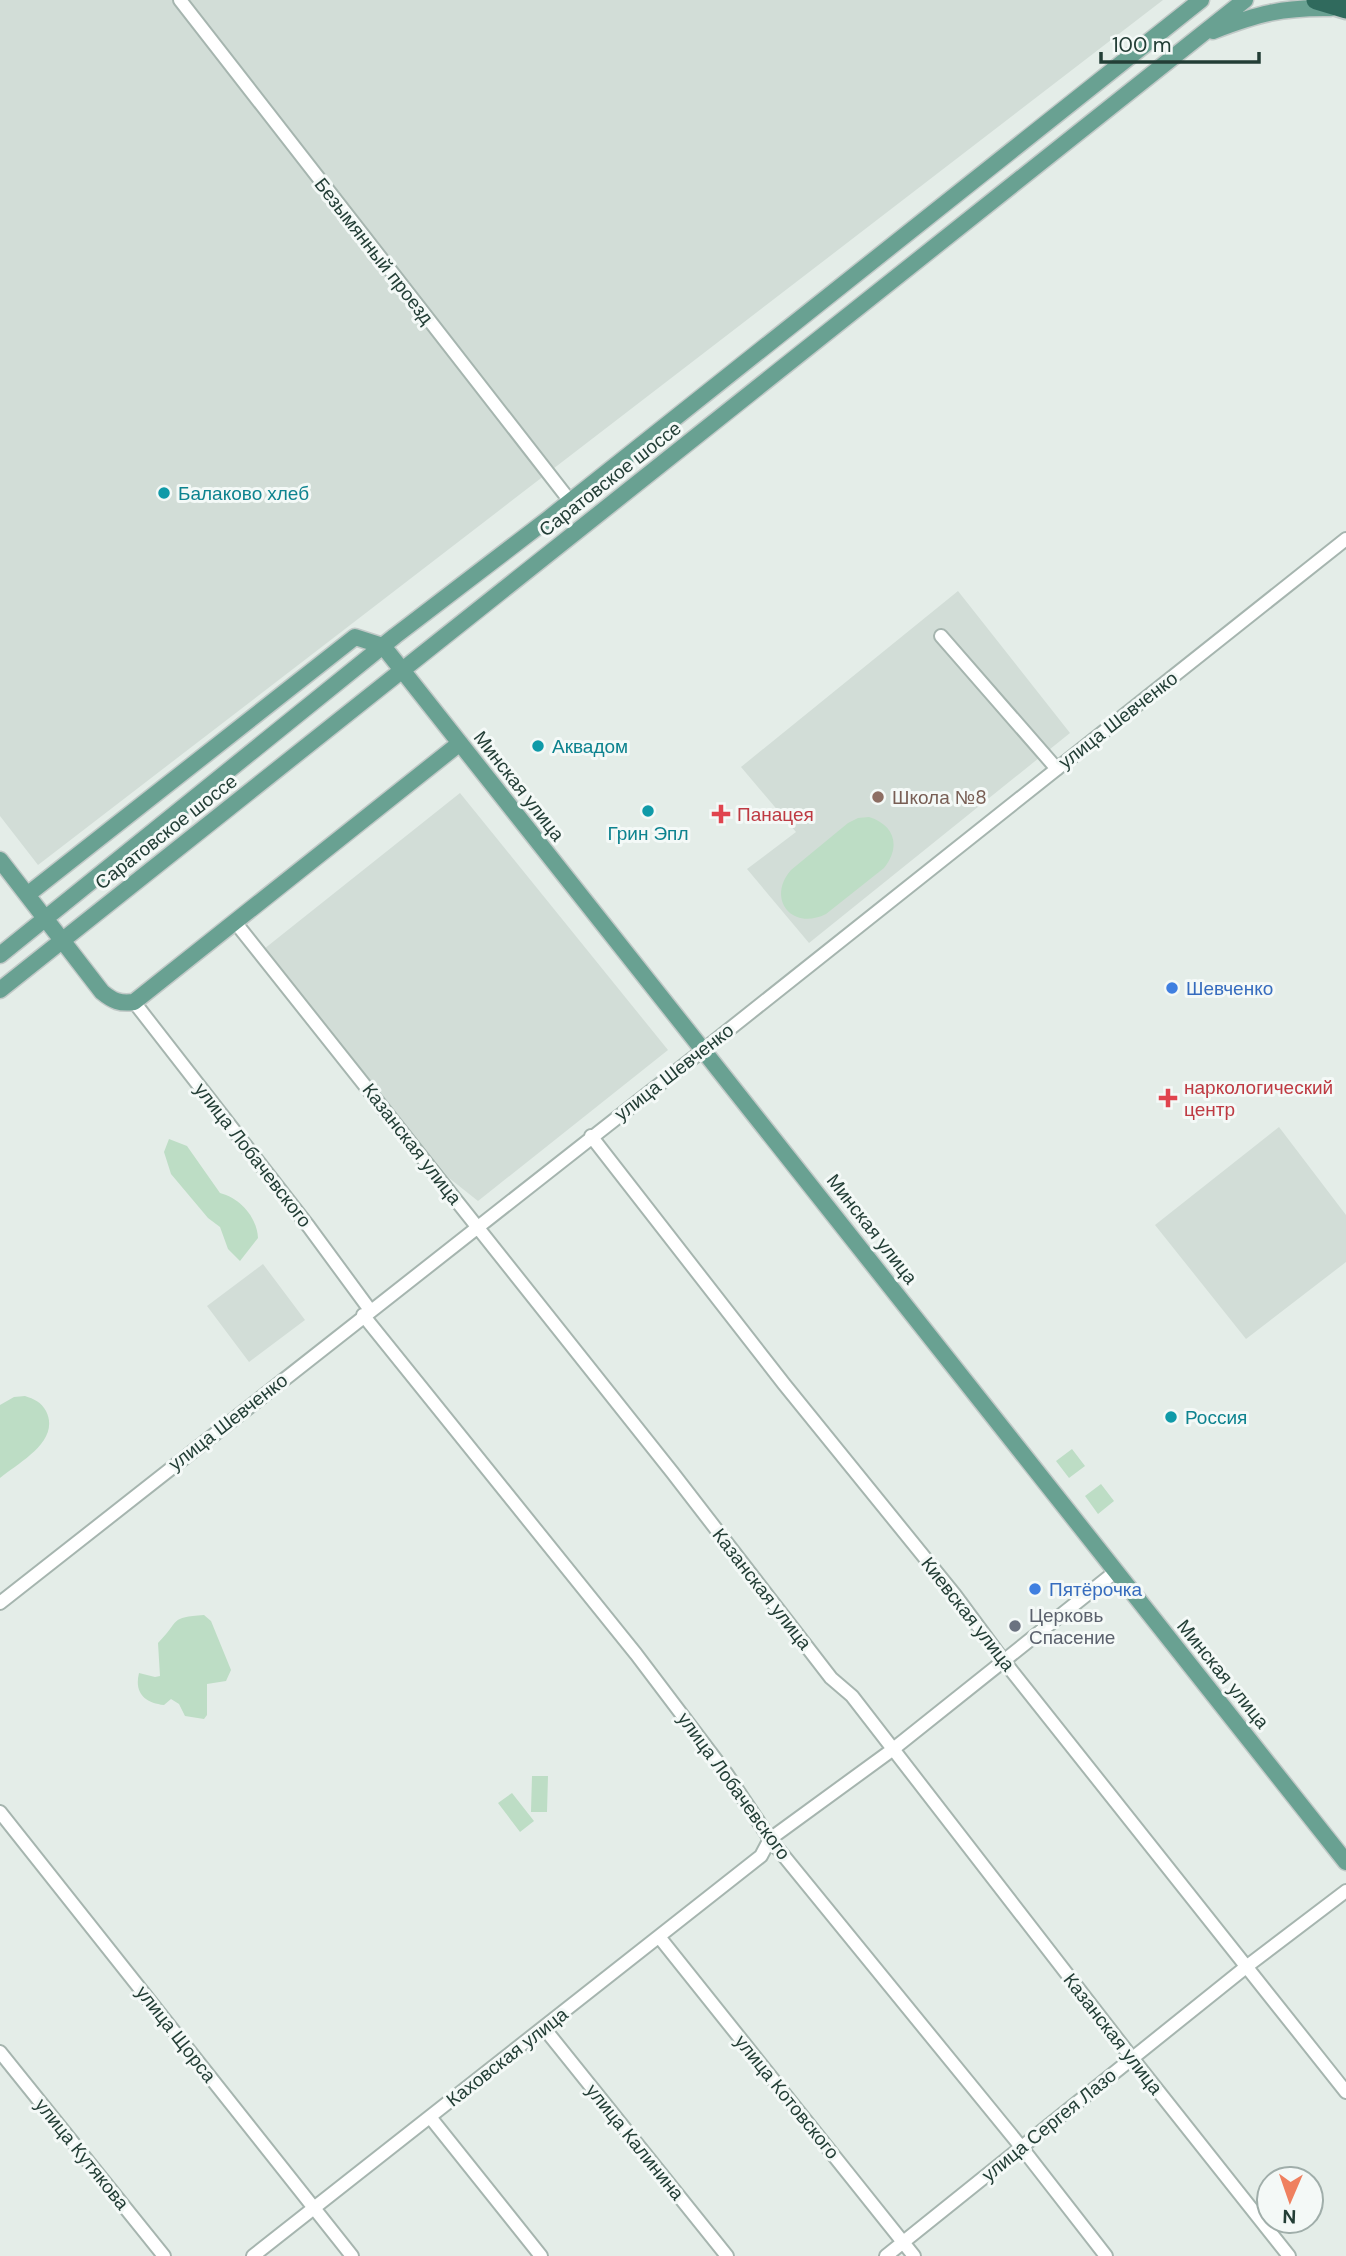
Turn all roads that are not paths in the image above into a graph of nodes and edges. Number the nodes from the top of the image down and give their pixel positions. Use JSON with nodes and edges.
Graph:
{"nodes":[{"id":1,"x":180,"y":0,"type":"edge"},
{"id":2,"x":1201,"y":0,"type":"edge"},
{"id":3,"x":1245,"y":0,"type":"edge"},
{"id":4,"x":1316,"y":0,"type":"edge"},
{"id":5,"x":1345,"y":8,"type":"edge"},
{"id":6,"x":1201,"y":36,"type":"junction"},
{"id":7,"x":570,"y":501,"type":"junction"},
{"id":8,"x":1346,"y":539,"type":"edge"},
{"id":9,"x":941,"y":636,"type":"dead end"},
{"id":10,"x":383,"y":646,"type":"junction"},
{"id":11,"x":402,"y":670,"type":"junction"},
{"id":12,"x":460,"y":743,"type":"junction"},
{"id":13,"x":1056,"y":769,"type":"junction"},
{"id":14,"x":0,"y":860,"type":"edge"},
{"id":15,"x":27,"y":895,"type":"junction"},
{"id":16,"x":46,"y":918,"type":"junction"},
{"id":17,"x":235,"y":922,"type":"junction"},
{"id":18,"x":63,"y":940,"type":"junction"},
{"id":19,"x":0,"y":955,"type":"edge"},
{"id":20,"x":0,"y":990,"type":"edge"},
{"id":21,"x":134,"y":1002,"type":"junction"},
{"id":22,"x":702,"y":1051,"type":"junction"},
{"id":23,"x":591,"y":1136,"type":"junction"},
{"id":24,"x":477,"y":1226,"type":"junction"},
{"id":25,"x":367,"y":1313,"type":"junction"},
{"id":26,"x":1115,"y":1572,"type":"junction"},
{"id":27,"x":0,"y":1603,"type":"edge"},
{"id":28,"x":1003,"y":1660,"type":"junction"},
{"id":29,"x":892,"y":1750,"type":"junction"},
{"id":30,"x":0,"y":1812,"type":"edge"},
{"id":31,"x":770,"y":1839,"type":"junction"},
{"id":32,"x":782,"y":1854,"type":"junction"},
{"id":33,"x":761,"y":1856,"type":"junction"},
{"id":34,"x":1346,"y":1862,"type":"edge"},
{"id":35,"x":1346,"y":1891,"type":"edge"},
{"id":36,"x":660,"y":1938,"type":"junction"},
{"id":37,"x":1246,"y":1966,"type":"junction"},
{"id":38,"x":544,"y":2028,"type":"junction"},
{"id":39,"x":0,"y":2052,"type":"edge"},
{"id":40,"x":1132,"y":2058,"type":"junction"},
{"id":41,"x":1346,"y":2092,"type":"edge"},
{"id":42,"x":430,"y":2117,"type":"junction"},
{"id":43,"x":1021,"y":2148,"type":"junction"},
{"id":44,"x":314,"y":2209,"type":"junction"},
{"id":45,"x":903,"y":2242,"type":"junction"},
{"id":46,"x":164,"y":2256,"type":"edge"},
{"id":47,"x":253,"y":2256,"type":"edge"},
{"id":48,"x":352,"y":2256,"type":"edge"},
{"id":49,"x":541,"y":2256,"type":"edge"},
{"id":50,"x":727,"y":2256,"type":"edge"},
{"id":51,"x":886,"y":2256,"type":"edge"},
{"id":52,"x":914,"y":2256,"type":"edge"},
{"id":53,"x":1106,"y":2256,"type":"edge"},
{"id":54,"x":1289,"y":2256,"type":"edge"}],
"edges":[{"from":1,"to":7,"type":"street","name":"Безымянный проезд"},
{"from":2,"to":7,"type":"main road","name":"Саратовское шоссе"},
{"from":3,"to":6,"type":"main road","name":"Саратовское шоссе"},
{"from":4,"to":5,"type":"highway"},
{"from":5,"to":6,"type":"main road"},
{"from":6,"to":11,"type":"main road","name":"Саратовское шоссе"},
{"from":7,"to":10,"type":"main road","name":"Саратовское шоссе"},
{"from":8,"to":13,"type":"street","name":"улица Шевченко"},
{"from":9,"to":13,"type":"street"},
{"from":10,"to":11,"type":"main road","name":"Минская улица"},
{"from":10,"to":15,"type":"main road"},
{"from":10,"to":16,"type":"main road","name":"Саратовское шоссе"},
{"from":11,"to":12,"type":"main road","name":"Минская улица"},
{"from":11,"to":18,"type":"main road","name":"Саратовское шоссе"},
{"from":12,"to":17,"type":"main road"},
{"from":12,"to":22,"type":"main road","name":"Минская улица"},
{"from":13,"to":22,"type":"street","name":"улица Шевченко"},
{"from":14,"to":15,"type":"main road"},
{"from":15,"to":16,"type":"main road"},
{"from":16,"to":18,"type":"main road"},
{"from":16,"to":19,"type":"main road","name":"Саратовское шоссе"},
{"from":17,"to":21,"type":"main road"},
{"from":17,"to":24,"type":"street","name":"Казанская улица"},
{"from":18,"to":20,"type":"main road","name":"Саратовское шоссе"},
{"from":18,"to":21,"type":"main road"},
{"from":21,"to":25,"type":"street","name":"улица Лобачевского"},
{"from":22,"to":23,"type":"street","name":"улица Шевченко"},
{"from":22,"to":26,"type":"main road","name":"Минская улица"},
{"from":23,"to":24,"type":"street","name":"улица Шевченко"},
{"from":23,"to":28,"type":"street","name":"Киевская улица"},
{"from":24,"to":25,"type":"street","name":"улица Шевченко"},
{"from":24,"to":29,"type":"street","name":"Казанская улица"},
{"from":25,"to":27,"type":"street","name":"улица Шевченко"},
{"from":25,"to":31,"type":"street","name":"улица Лобачевского"},
{"from":26,"to":28,"type":"street","name":"Каховская улица"},
{"from":26,"to":34,"type":"main road","name":"Минская улица"},
{"from":28,"to":29,"type":"street","name":"Каховская улица"},
{"from":28,"to":37,"type":"street","name":"Киевская улица"},
{"from":29,"to":31,"type":"street","name":"Каховская улица"},
{"from":29,"to":40,"type":"street","name":"Казанская улица"},
{"from":30,"to":44,"type":"street","name":"улица Щорса"},
{"from":31,"to":32,"type":"street","name":"улица Лобачевского"},
{"from":31,"to":33,"type":"street","name":"Каховская улица"},
{"from":32,"to":33,"type":"street"},
{"from":32,"to":43,"type":"street","name":"улица Лобачевского"},
{"from":33,"to":36,"type":"street","name":"Каховская улица"},
{"from":35,"to":37,"type":"street","name":"улица Сергея Лазо"},
{"from":36,"to":38,"type":"street","name":"Каховская улица"},
{"from":36,"to":45,"type":"street","name":"улица Котовского"},
{"from":37,"to":40,"type":"street","name":"улица Сергея Лазо"},
{"from":37,"to":41,"type":"street","name":"Киевская улица"},
{"from":38,"to":42,"type":"street","name":"Каховская улица"},
{"from":38,"to":50,"type":"street","name":"улица Калинина"},
{"from":39,"to":46,"type":"street","name":"улица Кутякова"},
{"from":40,"to":43,"type":"street","name":"улица Сергея Лазо"},
{"from":40,"to":54,"type":"street","name":"Казанская улица"},
{"from":42,"to":44,"type":"street","name":"Каховская улица"},
{"from":42,"to":49,"type":"street"},
{"from":43,"to":45,"type":"street","name":"улица Сергея Лазо"},
{"from":43,"to":53,"type":"street","name":"улица Лобачевского"},
{"from":44,"to":47,"type":"street","name":"Каховская улица"},
{"from":44,"to":48,"type":"street","name":"улица Щорса"},
{"from":45,"to":51,"type":"street","name":"улица Сергея Лазо"},
{"from":45,"to":52,"type":"street","name":"улица Котовского"}]}
